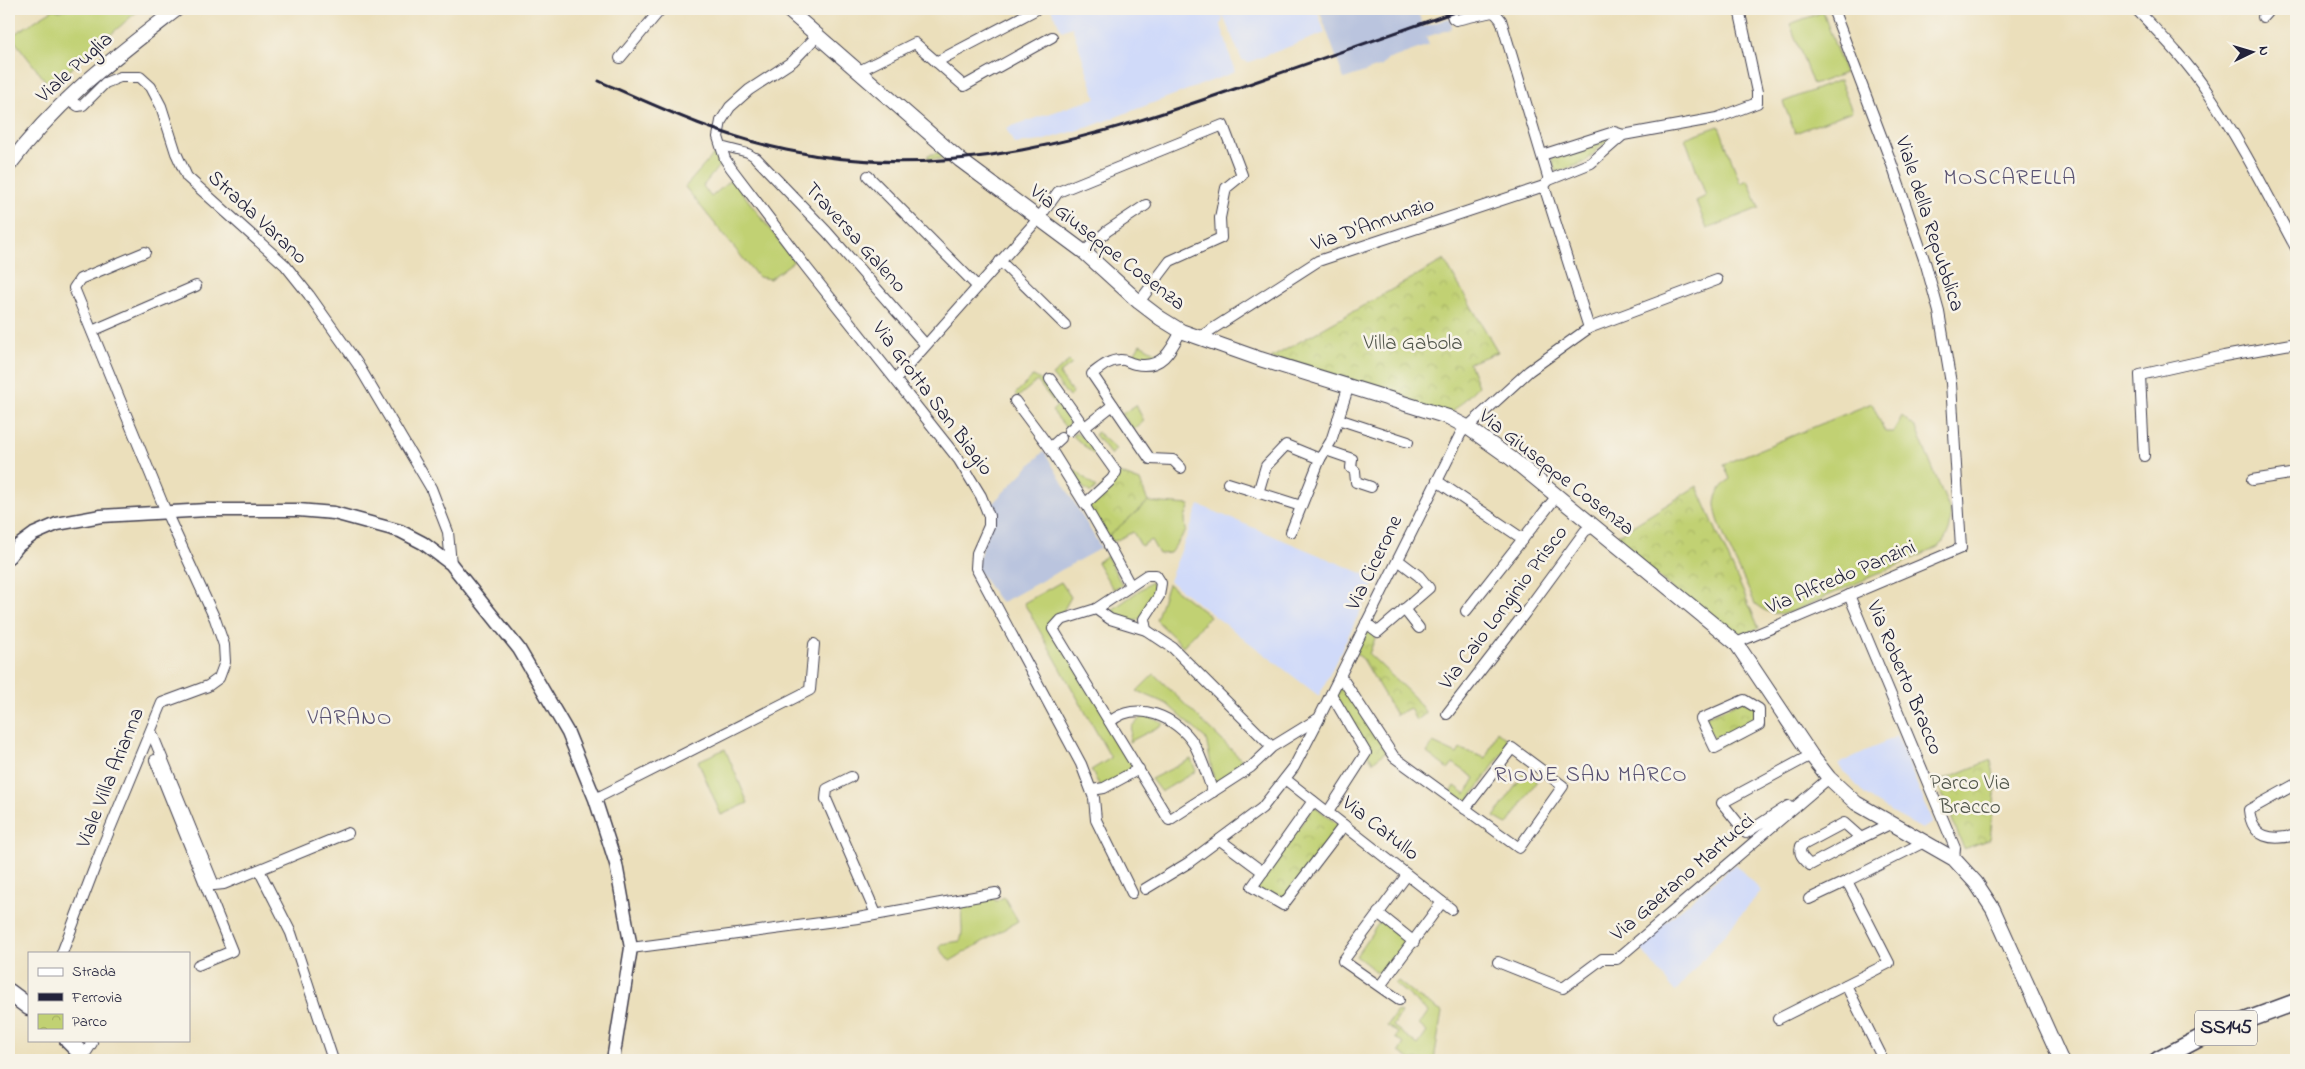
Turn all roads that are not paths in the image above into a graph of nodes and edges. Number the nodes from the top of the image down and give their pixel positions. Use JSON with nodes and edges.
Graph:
{"nodes":[{"id":1,"x":177,"y":9,"type":"edge"},
{"id":2,"x":661,"y":9,"type":"edge"},
{"id":3,"x":787,"y":9,"type":"edge"},
{"id":4,"x":1450,"y":9,"type":"edge"},
{"id":5,"x":1739,"y":9,"type":"edge"},
{"id":6,"x":1833,"y":9,"type":"edge"},
{"id":7,"x":2136,"y":9,"type":"edge"},
{"id":8,"x":1035,"y":10,"type":"edge"},
{"id":9,"x":818,"y":35,"type":"junction"},
{"id":10,"x":1052,"y":37,"type":"dead end"},
{"id":11,"x":620,"y":58,"type":"dead end"},
{"id":12,"x":936,"y":62,"type":"junction"},
{"id":13,"x":859,"y":71,"type":"junction"},
{"id":14,"x":67,"y":98,"type":"junction"},
{"id":15,"x":1623,"y":135,"type":"junction"},
{"id":16,"x":721,"y":146,"type":"junction"},
{"id":17,"x":1542,"y":155,"type":"junction"},
{"id":18,"x":756,"y":158,"type":"joint"},
{"id":19,"x":9,"y":165,"type":"edge"},
{"id":20,"x":868,"y":176,"type":"dead end"},
{"id":21,"x":1546,"y":183,"type":"junction"},
{"id":22,"x":1146,"y":205,"type":"dead end"},
{"id":23,"x":1038,"y":218,"type":"junction"},
{"id":24,"x":2296,"y":248,"type":"edge"},
{"id":25,"x":145,"y":252,"type":"dead end"},
{"id":26,"x":1084,"y":252,"type":"junction"},
{"id":27,"x":1000,"y":261,"type":"junction"},
{"id":28,"x":1717,"y":280,"type":"dead end"},
{"id":29,"x":196,"y":286,"type":"dead end"},
{"id":30,"x":977,"y":286,"type":"junction"},
{"id":31,"x":1139,"y":302,"type":"junction"},
{"id":32,"x":1065,"y":325,"type":"dead end"},
{"id":33,"x":1589,"y":328,"type":"junction"},
{"id":34,"x":92,"y":331,"type":"junction"},
{"id":35,"x":1182,"y":331,"type":"junction"},
{"id":36,"x":1200,"y":337,"type":"junction"},
{"id":37,"x":2296,"y":343,"type":"edge"},
{"id":38,"x":925,"y":344,"type":"junction"},
{"id":39,"x":896,"y":379,"type":"junction"},
{"id":40,"x":1050,"y":379,"type":"dead end"},
{"id":41,"x":1349,"y":385,"type":"junction"},
{"id":42,"x":1015,"y":401,"type":"dead end"},
{"id":43,"x":1113,"y":405,"type":"junction"},
{"id":44,"x":1338,"y":419,"type":"junction"},
{"id":45,"x":1082,"y":424,"type":"junction"},
{"id":46,"x":1467,"y":428,"type":"junction"},
{"id":47,"x":1408,"y":442,"type":"dead end"},
{"id":48,"x":1050,"y":448,"type":"junction"},
{"id":49,"x":1326,"y":450,"type":"junction"},
{"id":50,"x":2144,"y":456,"type":"dead end"},
{"id":51,"x":1320,"y":459,"type":"junction"},
{"id":52,"x":1181,"y":468,"type":"dead end"},
{"id":53,"x":2296,"y":473,"type":"edge"},
{"id":54,"x":2252,"y":480,"type":"dead end"},
{"id":55,"x":1437,"y":481,"type":"junction"},
{"id":56,"x":1228,"y":484,"type":"dead end"},
{"id":57,"x":1371,"y":487,"type":"dead end"},
{"id":58,"x":1258,"y":493,"type":"junction"},
{"id":59,"x":1556,"y":497,"type":"junction"},
{"id":60,"x":1085,"y":504,"type":"junction"},
{"id":61,"x":1301,"y":506,"type":"junction"},
{"id":62,"x":166,"y":512,"type":"junction"},
{"id":63,"x":1592,"y":527,"type":"junction"},
{"id":64,"x":1291,"y":532,"type":"dead end"},
{"id":65,"x":1523,"y":539,"type":"junction"},
{"id":66,"x":1109,"y":546,"type":"joint"},
{"id":67,"x":1960,"y":548,"type":"joint"},
{"id":68,"x":9,"y":557,"type":"edge"},
{"id":69,"x":1398,"y":560,"type":"junction"},
{"id":70,"x":451,"y":564,"type":"junction"},
{"id":71,"x":1130,"y":585,"type":"junction"},
{"id":72,"x":1849,"y":595,"type":"junction"},
{"id":73,"x":1096,"y":609,"type":"junction"},
{"id":74,"x":1404,"y":609,"type":"junction"},
{"id":75,"x":1466,"y":611,"type":"dead end"},
{"id":76,"x":1366,"y":623,"type":"junction"},
{"id":77,"x":1419,"y":628,"type":"dead end"},
{"id":78,"x":1146,"y":630,"type":"junction"},
{"id":79,"x":1736,"y":643,"type":"junction"},
{"id":80,"x":814,"y":644,"type":"dead end"},
{"id":81,"x":1340,"y":675,"type":"junction"},
{"id":82,"x":1331,"y":694,"type":"junction"},
{"id":83,"x":1774,"y":701,"type":"junction"},
{"id":84,"x":1759,"y":709,"type":"junction"},
{"id":85,"x":1447,"y":714,"type":"dead end"},
{"id":86,"x":1319,"y":718,"type":"junction"},
{"id":87,"x":1110,"y":722,"type":"junction"},
{"id":88,"x":149,"y":735,"type":"junction"},
{"id":89,"x":1272,"y":747,"type":"junction"},
{"id":90,"x":1811,"y":755,"type":"junction"},
{"id":91,"x":1139,"y":769,"type":"junction"},
{"id":92,"x":851,"y":777,"type":"dead end"},
{"id":93,"x":1829,"y":778,"type":"junction"},
{"id":94,"x":1285,"y":779,"type":"junction"},
{"id":95,"x":2296,"y":784,"type":"edge"},
{"id":96,"x":1092,"y":790,"type":"junction"},
{"id":97,"x":1213,"y":792,"type":"junction"},
{"id":98,"x":596,"y":798,"type":"junction"},
{"id":99,"x":1313,"y":801,"type":"junction"},
{"id":100,"x":1793,"y":802,"type":"dead end"},
{"id":101,"x":1465,"y":809,"type":"junction"},
{"id":102,"x":1328,"y":812,"type":"junction"},
{"id":103,"x":1892,"y":823,"type":"junction"},
{"id":104,"x":1344,"y":825,"type":"junction"},
{"id":105,"x":348,"y":833,"type":"dead end"},
{"id":106,"x":2296,"y":835,"type":"edge"},
{"id":107,"x":1861,"y":838,"type":"junction"},
{"id":108,"x":1220,"y":840,"type":"junction"},
{"id":109,"x":1926,"y":841,"type":"junction"},
{"id":110,"x":1954,"y":859,"type":"junction"},
{"id":111,"x":259,"y":870,"type":"junction"},
{"id":112,"x":1263,"y":872,"type":"junction"},
{"id":113,"x":1407,"y":874,"type":"junction"},
{"id":114,"x":1847,"y":881,"type":"junction"},
{"id":115,"x":1145,"y":888,"type":"dead end"},
{"id":116,"x":996,"y":893,"type":"dead end"},
{"id":117,"x":1132,"y":893,"type":"dead end"},
{"id":118,"x":1809,"y":899,"type":"dead end"},
{"id":119,"x":1442,"y":902,"type":"junction"},
{"id":120,"x":1451,"y":909,"type":"dead end"},
{"id":121,"x":1378,"y":913,"type":"junction"},
{"id":122,"x":876,"y":914,"type":"junction"},
{"id":123,"x":1414,"y":942,"type":"junction"},
{"id":124,"x":630,"y":948,"type":"junction"},
{"id":125,"x":62,"y":952,"type":"edge"},
{"id":126,"x":1498,"y":962,"type":"dead end"},
{"id":127,"x":198,"y":965,"type":"dead end"},
{"id":128,"x":1846,"y":985,"type":"junction"},
{"id":129,"x":1380,"y":986,"type":"junction"},
{"id":130,"x":9,"y":992,"type":"edge"},
{"id":131,"x":1400,"y":1000,"type":"dead end"},
{"id":132,"x":2296,"y":1002,"type":"edge"},
{"id":133,"x":28,"y":1006,"type":"edge"},
{"id":134,"x":1778,"y":1019,"type":"dead end"},
{"id":135,"x":1880,"y":1053,"type":"dead end"},
{"id":136,"x":334,"y":1060,"type":"edge"},
{"id":137,"x":613,"y":1060,"type":"edge"},
{"id":138,"x":2061,"y":1060,"type":"edge"},
{"id":139,"x":2158,"y":1060,"type":"edge"}],
"edges":[{"from":1,"to":14,"type":"main road","name":"Viale Puglia"},
{"from":2,"to":11,"type":"street"},
{"from":3,"to":9,"type":"main road","name":"Via Giuseppe Cosenza"},
{"from":4,"to":17,"type":"street"},
{"from":5,"to":15,"type":"street"},
{"from":6,"to":67,"type":"street","name":"Viale della Repubblica"},
{"from":7,"to":24,"type":"street"},
{"from":8,"to":12,"type":"street"},
{"from":9,"to":13,"type":"main road","name":"Via Giuseppe Cosenza"},
{"from":9,"to":16,"type":"street","name":"Via Grotta San Biagio"},
{"from":10,"to":12,"type":"street"},
{"from":12,"to":13,"type":"street"},
{"from":13,"to":23,"type":"main road","name":"Via Giuseppe Cosenza"},
{"from":14,"to":19,"type":"main road","name":"Viale Puglia"},
{"from":14,"to":70,"type":"street","name":"Strada Varano"},
{"from":15,"to":17,"type":"street"},
{"from":15,"to":21,"type":"street","name":"Via D'Annunzio"},
{"from":16,"to":18,"type":"street"},
{"from":16,"to":39,"type":"street","name":"Via Grotta San Biagio"},
{"from":17,"to":21,"type":"street"},
{"from":18,"to":38,"type":"street","name":"Traversa Galeno"},
{"from":20,"to":30,"type":"street"},
{"from":21,"to":33,"type":"street"},
{"from":21,"to":36,"type":"street","name":"Via D'Annunzio"},
{"from":22,"to":26,"type":"street"},
{"from":23,"to":26,"type":"main road","name":"Via Giuseppe Cosenza"},
{"from":23,"to":27,"type":"street"},
{"from":23,"to":31,"type":"street"},
{"from":25,"to":34,"type":"street","name":"Viale Villa Arianna"},
{"from":26,"to":31,"type":"main road","name":"Via Giuseppe Cosenza"},
{"from":27,"to":30,"type":"street"},
{"from":27,"to":32,"type":"street"},
{"from":28,"to":33,"type":"street","name":"Via Cicerone"},
{"from":29,"to":34,"type":"street"},
{"from":30,"to":38,"type":"street"},
{"from":31,"to":35,"type":"main road","name":"Via Giuseppe Cosenza"},
{"from":33,"to":46,"type":"street","name":"Via Cicerone"},
{"from":34,"to":62,"type":"street","name":"Viale Villa Arianna"},
{"from":35,"to":36,"type":"main road","name":"Via Giuseppe Cosenza"},
{"from":35,"to":43,"type":"street"},
{"from":36,"to":41,"type":"main road","name":"Via Giuseppe Cosenza"},
{"from":37,"to":50,"type":"street"},
{"from":38,"to":39,"type":"street"},
{"from":39,"to":96,"type":"street","name":"Via Grotta San Biagio"},
{"from":40,"to":45,"type":"street"},
{"from":41,"to":44,"type":"street"},
{"from":41,"to":46,"type":"main road","name":"Via Giuseppe Cosenza"},
{"from":42,"to":48,"type":"street"},
{"from":43,"to":45,"type":"street"},
{"from":43,"to":52,"type":"street"},
{"from":44,"to":47,"type":"street"},
{"from":44,"to":49,"type":"street"},
{"from":45,"to":48,"type":"street"},
{"from":45,"to":60,"type":"street"},
{"from":46,"to":55,"type":"street","name":"Via Cicerone"},
{"from":46,"to":59,"type":"main road","name":"Via Giuseppe Cosenza"},
{"from":48,"to":60,"type":"street"},
{"from":49,"to":51,"type":"street"},
{"from":49,"to":57,"type":"street"},
{"from":51,"to":58,"type":"street"},
{"from":51,"to":61,"type":"street"},
{"from":53,"to":54,"type":"street"},
{"from":55,"to":65,"type":"street"},
{"from":55,"to":69,"type":"street","name":"Via Cicerone"},
{"from":56,"to":58,"type":"street"},
{"from":58,"to":61,"type":"street"},
{"from":59,"to":63,"type":"main road","name":"Via Giuseppe Cosenza"},
{"from":59,"to":65,"type":"street"},
{"from":60,"to":66,"type":"street"},
{"from":61,"to":64,"type":"street"},
{"from":62,"to":68,"type":"street"},
{"from":62,"to":70,"type":"street"},
{"from":62,"to":88,"type":"street","name":"Viale Villa Arianna"},
{"from":63,"to":79,"type":"main road","name":"Via Giuseppe Cosenza"},
{"from":63,"to":85,"type":"street","name":"Via Caio Longinio Prisco"},
{"from":65,"to":75,"type":"street"},
{"from":66,"to":71,"type":"street"},
{"from":67,"to":72,"type":"street","name":"Via Alfredo Panzini"},
{"from":69,"to":74,"type":"street"},
{"from":69,"to":76,"type":"street","name":"Via Cicerone"},
{"from":70,"to":98,"type":"street"},
{"from":71,"to":73,"type":"street"},
{"from":71,"to":78,"type":"street"},
{"from":72,"to":79,"type":"street","name":"Via Alfredo Panzini"},
{"from":72,"to":110,"type":"street","name":"Via Roberto Bracco"},
{"from":73,"to":78,"type":"street"},
{"from":73,"to":87,"type":"street"},
{"from":74,"to":76,"type":"street"},
{"from":74,"to":77,"type":"street"},
{"from":76,"to":81,"type":"street","name":"Via Cicerone"},
{"from":78,"to":89,"type":"street"},
{"from":79,"to":83,"type":"main road","name":"Via Giuseppe Cosenza"},
{"from":80,"to":98,"type":"street"},
{"from":81,"to":82,"type":"street","name":"Via Cicerone"},
{"from":81,"to":101,"type":"street"},
{"from":82,"to":86,"type":"street","name":"Via Cicerone"},
{"from":82,"to":102,"type":"street"},
{"from":83,"to":84,"type":"street"},
{"from":83,"to":90,"type":"main road","name":"Via Giuseppe Cosenza"},
{"from":84,"to":84,"type":"street"},
{"from":86,"to":89,"type":"street"},
{"from":86,"to":94,"type":"street","name":"Via Cicerone"},
{"from":87,"to":91,"type":"street"},
{"from":87,"to":97,"type":"street"},
{"from":88,"to":111,"type":"street"},
{"from":88,"to":125,"type":"street","name":"Viale Villa Arianna"},
{"from":88,"to":127,"type":"street"},
{"from":89,"to":97,"type":"street"},
{"from":90,"to":93,"type":"main road","name":"Via Giuseppe Cosenza"},
{"from":90,"to":100,"type":"street"},
{"from":91,"to":96,"type":"street"},
{"from":91,"to":97,"type":"street"},
{"from":92,"to":122,"type":"street"},
{"from":93,"to":103,"type":"main road","name":"Via Giuseppe Cosenza"},
{"from":93,"to":126,"type":"street","name":"Via Gaetano Martucci"},
{"from":94,"to":99,"type":"street","name":"Via Catullo"},
{"from":94,"to":108,"type":"street","name":"Via Cicerone"},
{"from":95,"to":106,"type":"street"},
{"from":96,"to":117,"type":"street","name":"Via Grotta San Biagio"},
{"from":98,"to":124,"type":"street"},
{"from":99,"to":102,"type":"street","name":"Via Catullo"},
{"from":99,"to":112,"type":"street"},
{"from":101,"to":101,"type":"street"},
{"from":102,"to":104,"type":"street","name":"Via Catullo"},
{"from":103,"to":107,"type":"street"},
{"from":103,"to":109,"type":"main road","name":"Via Giuseppe Cosenza"},
{"from":104,"to":112,"type":"street"},
{"from":104,"to":113,"type":"street","name":"Via Catullo"},
{"from":105,"to":111,"type":"street"},
{"from":107,"to":107,"type":"street"},
{"from":108,"to":112,"type":"street"},
{"from":108,"to":115,"type":"street","name":"Via Cicerone"},
{"from":109,"to":110,"type":"main road","name":"Via Giuseppe Cosenza"},
{"from":109,"to":114,"type":"street"},
{"from":110,"to":138,"type":"main road","name":"Via Giuseppe Cosenza"},
{"from":111,"to":136,"type":"street"},
{"from":113,"to":119,"type":"street","name":"Via Catullo"},
{"from":113,"to":121,"type":"street"},
{"from":114,"to":118,"type":"street"},
{"from":114,"to":128,"type":"street"},
{"from":116,"to":122,"type":"street"},
{"from":119,"to":120,"type":"street","name":"Via Catullo"},
{"from":119,"to":123,"type":"street"},
{"from":121,"to":123,"type":"street"},
{"from":121,"to":129,"type":"street"},
{"from":122,"to":124,"type":"street"},
{"from":123,"to":129,"type":"street"},
{"from":124,"to":137,"type":"street"},
{"from":128,"to":134,"type":"street"},
{"from":128,"to":135,"type":"street"},
{"from":129,"to":131,"type":"street"},
{"from":130,"to":133,"type":"highway"},
{"from":132,"to":139,"type":"highway","number":"SS145"}]}
